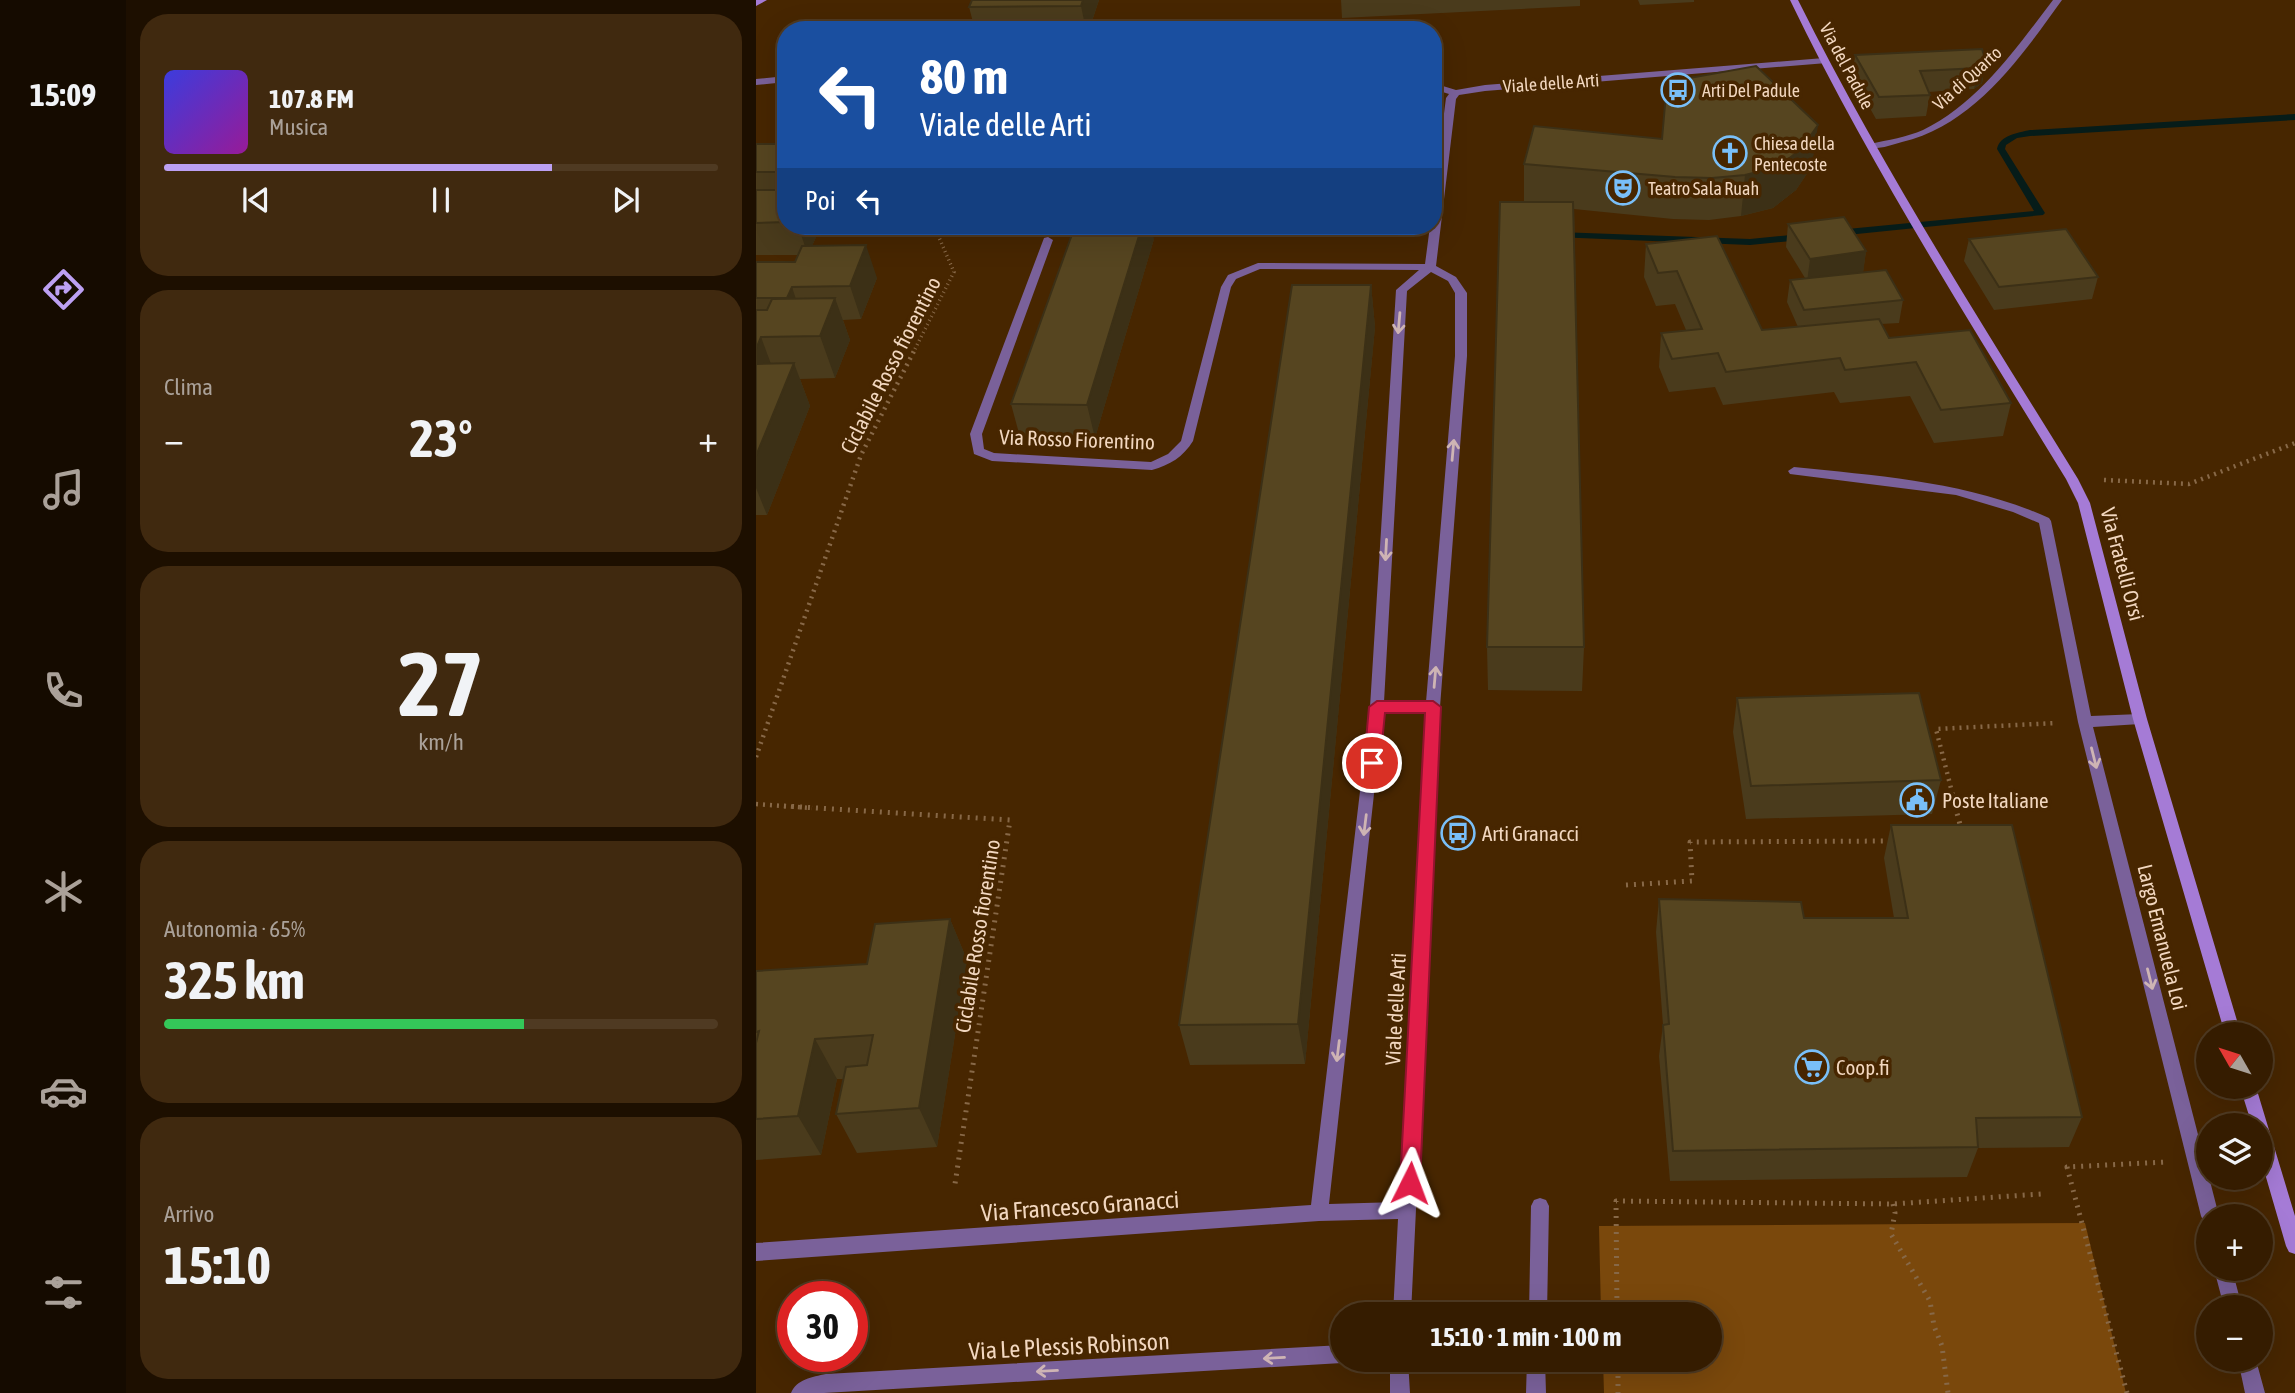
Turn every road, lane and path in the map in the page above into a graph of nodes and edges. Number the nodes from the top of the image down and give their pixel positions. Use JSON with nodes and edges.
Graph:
{"nodes":[{"id":1,"x":762,"y":0,"type":"edge"},
{"id":2,"x":1794,"y":0,"type":"edge"},
{"id":3,"x":2058,"y":0,"type":"edge"},
{"id":4,"x":756,"y":3,"type":"edge"},
{"id":5,"x":1824,"y":61,"type":"junction"},
{"id":6,"x":777,"y":80,"type":"edge"},
{"id":7,"x":756,"y":82,"type":"edge"},
{"id":8,"x":1442,"y":89,"type":"edge"},
{"id":9,"x":1456,"y":93,"type":"junction"},
{"id":10,"x":1874,"y":146,"type":"junction"},
{"id":11,"x":1442,"y":160,"type":"edge"},
{"id":12,"x":938,"y":235,"type":"edge"},
{"id":13,"x":1434,"y":235,"type":"edge"},
{"id":14,"x":1048,"y":240,"type":"dead end"},
{"id":15,"x":1430,"y":267,"type":"junction"},
{"id":16,"x":2295,"y":443,"type":"edge"},
{"id":17,"x":1794,"y":471,"type":"dead end"},
{"id":18,"x":2072,"y":479,"type":"junction"},
{"id":19,"x":1377,"y":707,"type":"junction"},
{"id":20,"x":1433,"y":707,"type":"junction"},
{"id":21,"x":2140,"y":719,"type":"junction"},
{"id":22,"x":2085,"y":722,"type":"junction"},
{"id":23,"x":756,"y":757,"type":"edge"},
{"id":24,"x":756,"y":804,"type":"edge"},
{"id":25,"x":1964,"y":840,"type":"edge"},
{"id":26,"x":1896,"y":841,"type":"edge"},
{"id":27,"x":1626,"y":885,"type":"dead end"},
{"id":28,"x":2229,"y":1022,"type":"edge"},
{"id":29,"x":2195,"y":1160,"type":"junction"},
{"id":30,"x":2273,"y":1171,"type":"edge"},
{"id":31,"x":955,"y":1184,"type":"dead end"},
{"id":32,"x":2041,"y":1194,"type":"dead end"},
{"id":33,"x":1894,"y":1203,"type":"junction"},
{"id":34,"x":2207,"y":1204,"type":"edge"},
{"id":35,"x":1541,"y":1206,"type":"dead end"},
{"id":36,"x":1408,"y":1210,"type":"junction"},
{"id":37,"x":1319,"y":1213,"type":"junction"},
{"id":38,"x":2295,"y":1246,"type":"edge"},
{"id":39,"x":756,"y":1252,"type":"edge"},
{"id":40,"x":1403,"y":1302,"type":"edge"},
{"id":41,"x":1538,"y":1302,"type":"edge"},
{"id":42,"x":1617,"y":1302,"type":"edge"},
{"id":43,"x":1330,"y":1355,"type":"edge"},
{"id":44,"x":1399,"y":1372,"type":"edge"},
{"id":45,"x":1536,"y":1372,"type":"edge"},
{"id":46,"x":1618,"y":1372,"type":"edge"},
{"id":47,"x":2250,"y":1372,"type":"edge"},
{"id":48,"x":800,"y":1393,"type":"edge"},
{"id":49,"x":1400,"y":1393,"type":"edge"},
{"id":50,"x":1536,"y":1393,"type":"edge"},
{"id":51,"x":1618,"y":1393,"type":"edge"},
{"id":52,"x":1948,"y":1393,"type":"edge"},
{"id":53,"x":2127,"y":1393,"type":"edge"},
{"id":54,"x":2255,"y":1393,"type":"edge"}],
"edges":[{"from":1,"to":4,"type":"main road"},
{"from":2,"to":5,"type":"main road","name":"Via del Padule"},
{"from":3,"to":10,"type":"street","name":"Via di Quarto"},
{"from":5,"to":9,"type":"street","name":"Viale delle Arti"},
{"from":5,"to":10,"type":"main road","name":"Via del Padule"},
{"from":6,"to":7,"type":"street"},
{"from":8,"to":9,"type":"street"},
{"from":9,"to":11,"type":"street"},
{"from":10,"to":18,"type":"main road","name":"Via Fratelli Orsi"},
{"from":12,"to":23,"type":"path","name":"Ciclabile Rosso fiorentino"},
{"from":13,"to":15,"type":"street"},
{"from":14,"to":15,"type":"street","name":"Via Rosso Fiorentino"},
{"from":15,"to":19,"type":"street","one_way":true},
{"from":20,"to":15,"type":"street","name":"Viale delle Arti","one_way":true},
{"from":16,"to":18,"type":"path"},
{"from":17,"to":22,"type":"street"},
{"from":18,"to":21,"type":"main road","name":"Via Fratelli Orsi"},
{"from":19,"to":20,"type":"street"},
{"from":19,"to":37,"type":"street","one_way":true},
{"from":20,"to":36,"type":"street","name":"Viale delle Arti"},
{"from":21,"to":22,"type":"street"},
{"from":21,"to":28,"type":"main road","name":"Via Fratelli Orsi"},
{"from":22,"to":25,"type":"path"},
{"from":22,"to":29,"type":"street","name":"Largo Emanuela Loi","one_way":true},
{"from":24,"to":31,"type":"path","name":"Ciclabile Rosso fiorentino"},
{"from":26,"to":27,"type":"path"},
{"from":29,"to":34,"type":"street","name":"Largo Emanuela Loi"},
{"from":29,"to":53,"type":"path"},
{"from":30,"to":38,"type":"main road"},
{"from":32,"to":33,"type":"path"},
{"from":33,"to":42,"type":"path"},
{"from":33,"to":52,"type":"path"},
{"from":35,"to":41,"type":"street"},
{"from":36,"to":37,"type":"street","name":"Via Francesco Granacci"},
{"from":36,"to":40,"type":"street","name":"Viale delle Arti"},
{"from":37,"to":39,"type":"street","name":"Via Francesco Granacci"},
{"from":43,"to":48,"type":"street","name":"Via Le Plessis Robinson","one_way":true},
{"from":44,"to":49,"type":"street"},
{"from":45,"to":50,"type":"street"},
{"from":46,"to":51,"type":"path"},
{"from":47,"to":54,"type":"street"}]}
